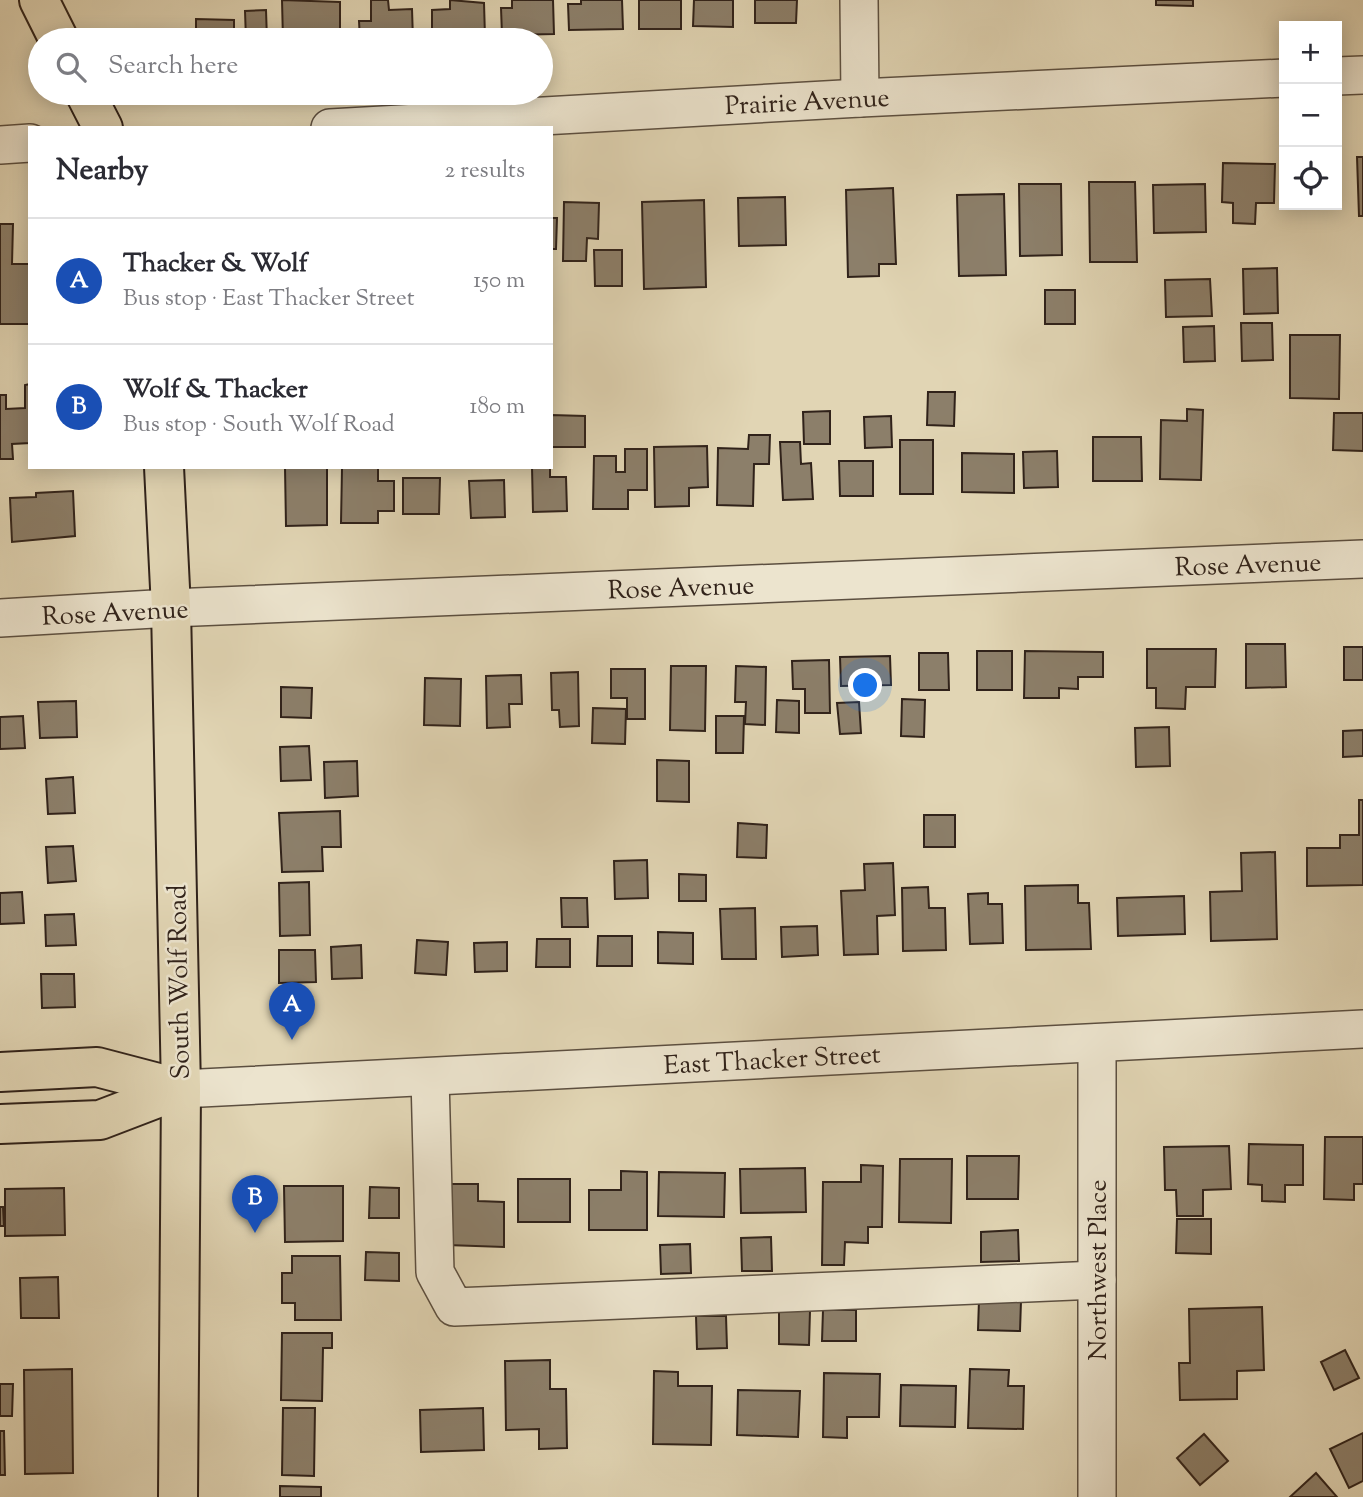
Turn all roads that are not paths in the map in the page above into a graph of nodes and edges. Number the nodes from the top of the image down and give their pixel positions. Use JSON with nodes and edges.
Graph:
{"nodes":[{"id":1,"x":39,"y":0,"type":"edge"},
{"id":2,"x":859,"y":0,"type":"edge"},
{"id":3,"x":53,"y":28,"type":"edge"},
{"id":4,"x":1363,"y":75,"type":"edge"},
{"id":5,"x":1342,"y":76,"type":"edge"},
{"id":6,"x":1279,"y":78,"type":"edge"},
{"id":7,"x":860,"y":98,"type":"junction"},
{"id":8,"x":91,"y":105,"type":"edge"},
{"id":9,"x":102,"y":126,"type":"edge"},
{"id":10,"x":365,"y":126,"type":"edge"},
{"id":11,"x":28,"y":143,"type":"edge"},
{"id":12,"x":0,"y":145,"type":"edge"},
{"id":13,"x":164,"y":469,"type":"edge"},
{"id":14,"x":1363,"y":559,"type":"edge"},
{"id":15,"x":171,"y":608,"type":"junction"},
{"id":16,"x":0,"y":618,"type":"edge"},
{"id":17,"x":1363,"y":1029,"type":"edge"},
{"id":18,"x":1097,"y":1043,"type":"junction"},
{"id":19,"x":0,"y":1072,"type":"edge"},
{"id":20,"x":430,"y":1077,"type":"junction"},
{"id":21,"x":181,"y":1089,"type":"junction"},
{"id":22,"x":0,"y":1124,"type":"edge"},
{"id":23,"x":1097,"y":1280,"type":"junction"},
{"id":24,"x":178,"y":1497,"type":"edge"},
{"id":25,"x":1097,"y":1497,"type":"edge"}],
"edges":[{"from":1,"to":3,"type":"main road"},
{"from":2,"to":7,"type":"street"},
{"from":4,"to":5,"type":"street"},
{"from":6,"to":7,"type":"street","name":"Prairie Avenue"},
{"from":7,"to":10,"type":"street","name":"Prairie Avenue"},
{"from":8,"to":9,"type":"main road"},
{"from":11,"to":12,"type":"street"},
{"from":13,"to":15,"type":"main road","name":"South Wolf Road"},
{"from":14,"to":15,"type":"street","name":"Rose Avenue"},
{"from":15,"to":16,"type":"street","name":"Rose Avenue"},
{"from":15,"to":21,"type":"main road","name":"South Wolf Road"},
{"from":17,"to":18,"type":"street","name":"East Thacker Street"},
{"from":18,"to":20,"type":"street","name":"East Thacker Street"},
{"from":18,"to":23,"type":"street","name":"Northwest Place"},
{"from":19,"to":21,"type":"main road","name":"East Thacker Street"},
{"from":20,"to":21,"type":"street","name":"East Thacker Street"},
{"from":20,"to":23,"type":"street"},
{"from":21,"to":22,"type":"main road","name":"East Thacker Street"},
{"from":21,"to":24,"type":"main road","name":"South Wolf Road"},
{"from":23,"to":25,"type":"street","name":"Northwest Place"}]}
